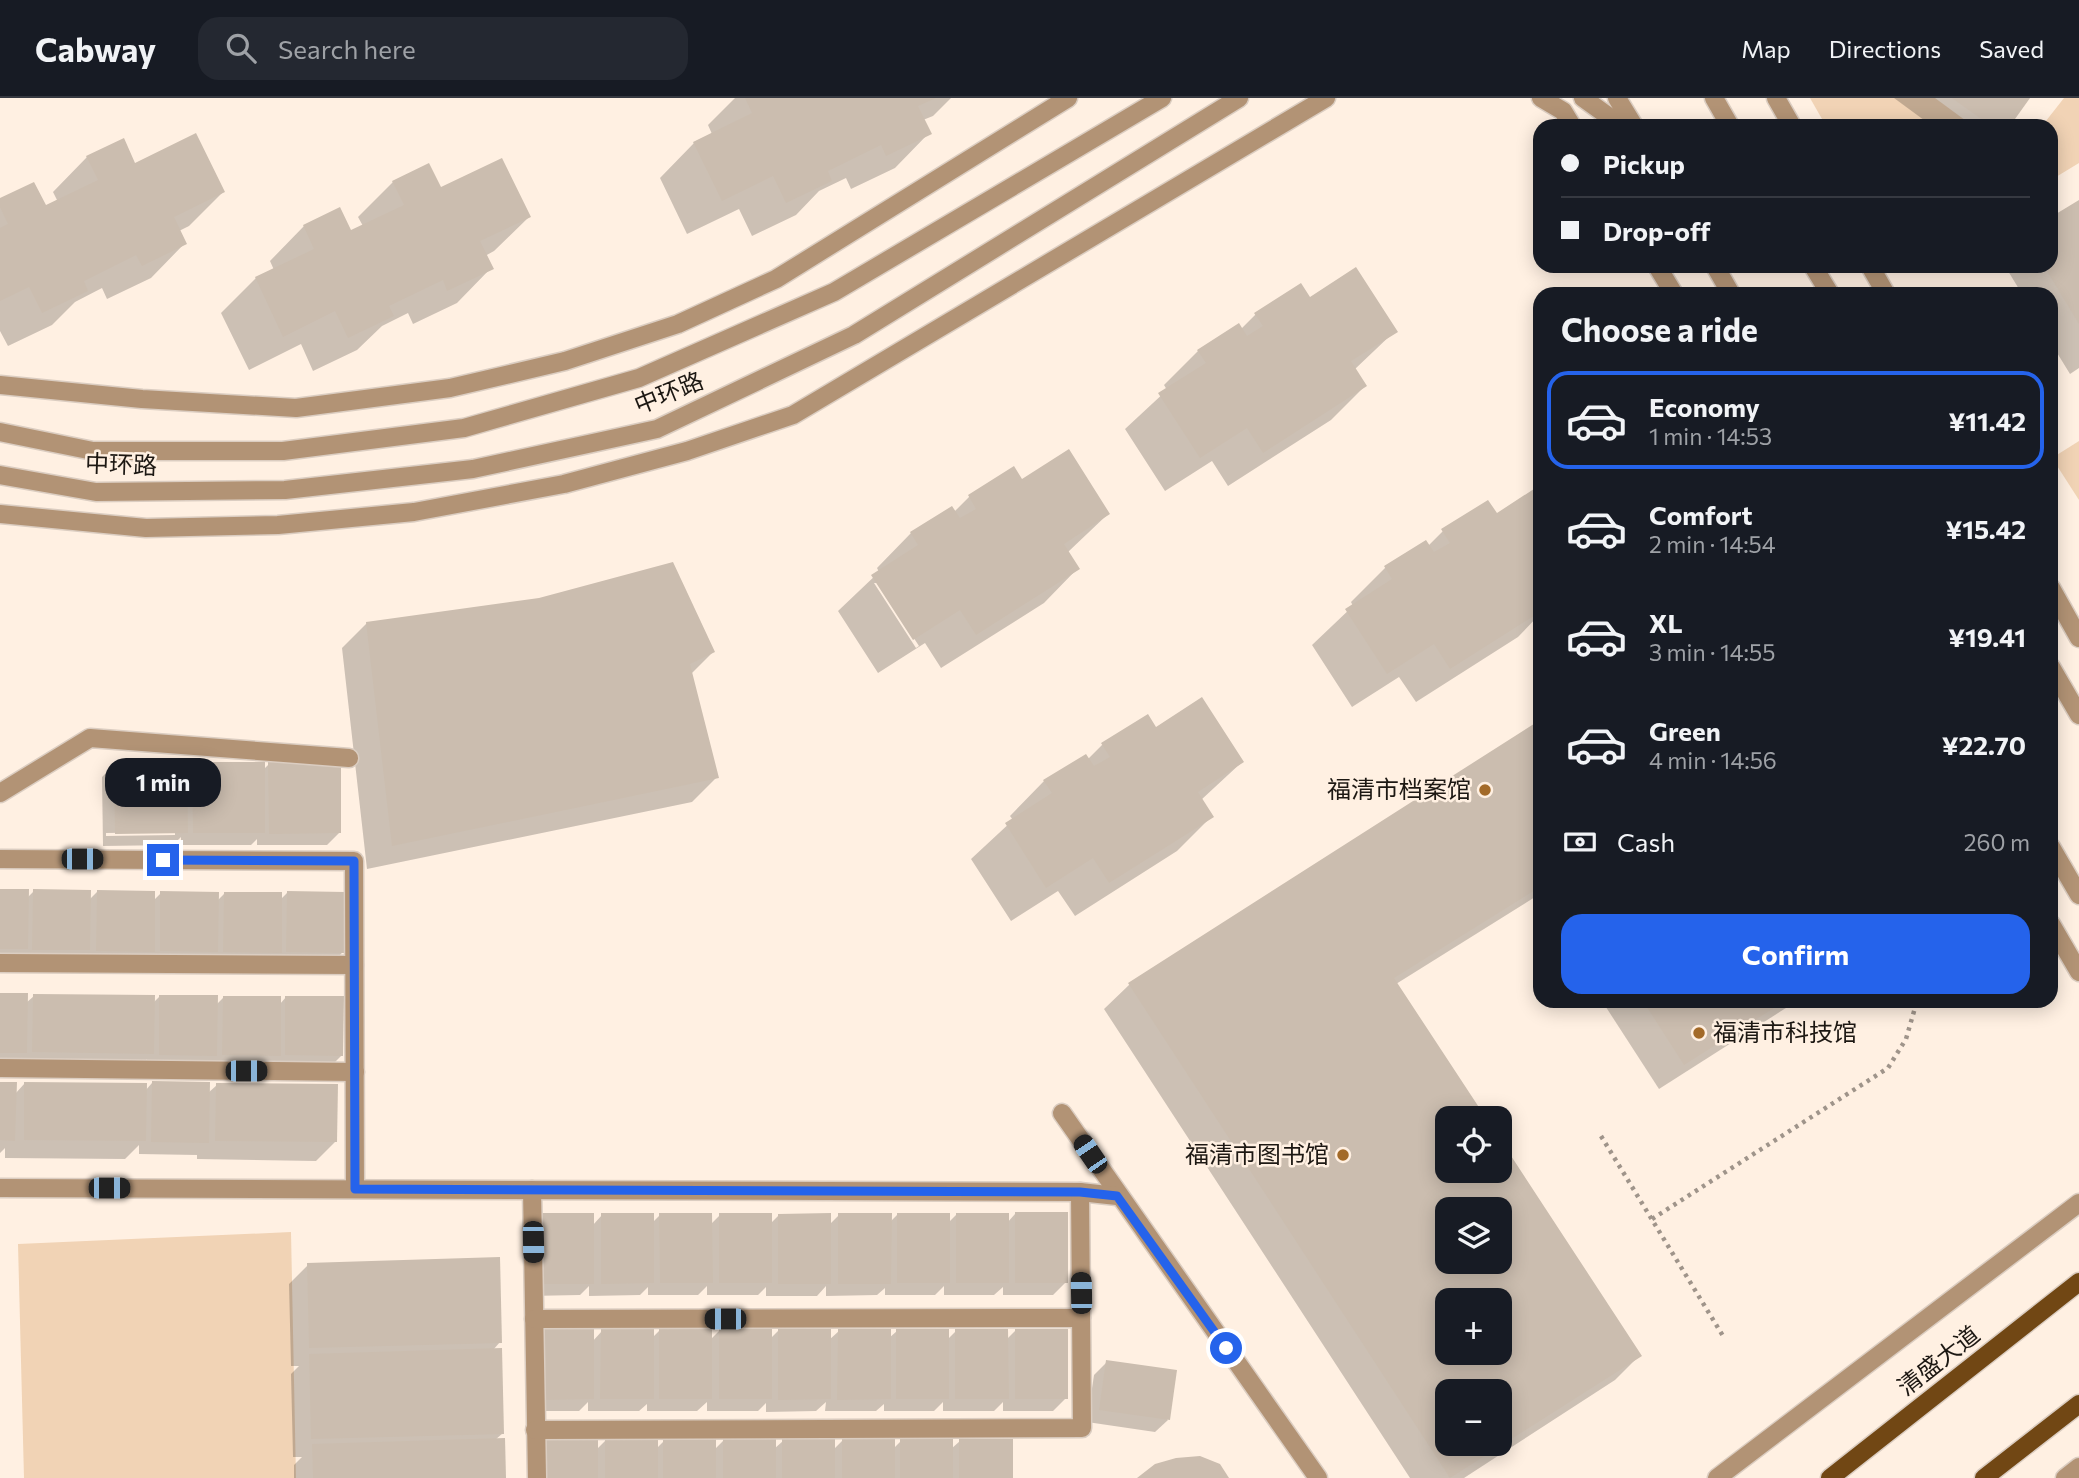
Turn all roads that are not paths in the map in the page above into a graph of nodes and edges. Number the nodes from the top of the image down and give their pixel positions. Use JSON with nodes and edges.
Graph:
{"nodes":[{"id":1,"x":1068,"y":98,"type":"edge"},
{"id":2,"x":1162,"y":98,"type":"edge"},
{"id":3,"x":1239,"y":98,"type":"edge"},
{"id":4,"x":1326,"y":98,"type":"edge"},
{"id":5,"x":1541,"y":98,"type":"edge"},
{"id":6,"x":1583,"y":98,"type":"edge"},
{"id":7,"x":1617,"y":98,"type":"edge"},
{"id":8,"x":1776,"y":98,"type":"edge"},
{"id":9,"x":1716,"y":100,"type":"edge"},
{"id":10,"x":1568,"y":119,"type":"edge"},
{"id":11,"x":1612,"y":119,"type":"edge"},
{"id":12,"x":1630,"y":119,"type":"edge"},
{"id":13,"x":1726,"y":119,"type":"edge"},
{"id":14,"x":1788,"y":119,"type":"edge"},
{"id":15,"x":0,"y":385,"type":"edge"},
{"id":16,"x":0,"y":432,"type":"edge"},
{"id":17,"x":0,"y":475,"type":"edge"},
{"id":18,"x":0,"y":514,"type":"edge"},
{"id":19,"x":2058,"y":600,"type":"edge"},
{"id":20,"x":2079,"y":638,"type":"edge"},
{"id":21,"x":2058,"y":679,"type":"edge"},
{"id":22,"x":2079,"y":715,"type":"edge"},
{"id":23,"x":349,"y":758,"type":"dead end"},
{"id":24,"x":0,"y":793,"type":"edge"},
{"id":25,"x":0,"y":859,"type":"edge"},
{"id":26,"x":2058,"y":859,"type":"edge"},
{"id":27,"x":2079,"y":895,"type":"edge"},
{"id":28,"x":2058,"y":936,"type":"edge"},
{"id":29,"x":0,"y":964,"type":"edge"},
{"id":30,"x":354,"y":965,"type":"junction"},
{"id":31,"x":2079,"y":972,"type":"edge"},
{"id":32,"x":0,"y":1068,"type":"edge"},
{"id":33,"x":355,"y":1072,"type":"junction"},
{"id":34,"x":1062,"y":1113,"type":"dead end"},
{"id":35,"x":0,"y":1188,"type":"edge"},
{"id":36,"x":355,"y":1189,"type":"junction"},
{"id":37,"x":532,"y":1190,"type":"junction"},
{"id":38,"x":1080,"y":1192,"type":"junction"},
{"id":39,"x":1117,"y":1196,"type":"junction"},
{"id":40,"x":2079,"y":1203,"type":"edge"},
{"id":41,"x":2079,"y":1282,"type":"edge"},
{"id":42,"x":1081,"y":1318,"type":"junction"},
{"id":43,"x":534,"y":1320,"type":"junction"},
{"id":44,"x":2079,"y":1404,"type":"edge"},
{"id":45,"x":536,"y":1430,"type":"junction"},
{"id":46,"x":2079,"y":1467,"type":"edge"},
{"id":47,"x":537,"y":1478,"type":"edge"},
{"id":48,"x":1318,"y":1478,"type":"edge"},
{"id":49,"x":1717,"y":1478,"type":"edge"},
{"id":50,"x":1830,"y":1478,"type":"edge"},
{"id":51,"x":1984,"y":1478,"type":"edge"},
{"id":52,"x":2065,"y":1478,"type":"edge"}],
"edges":[{"from":1,"to":15,"type":"street"},
{"from":2,"to":16,"type":"street","name":"中环路"},
{"from":3,"to":17,"type":"street","name":"中环路"},
{"from":4,"to":18,"type":"street"},
{"from":5,"to":10,"type":"street"},
{"from":6,"to":11,"type":"street"},
{"from":7,"to":12,"type":"street"},
{"from":8,"to":14,"type":"street"},
{"from":9,"to":13,"type":"street"},
{"from":19,"to":20,"type":"street"},
{"from":21,"to":22,"type":"street"},
{"from":23,"to":24,"type":"street"},
{"from":25,"to":30,"type":"street"},
{"from":26,"to":27,"type":"street"},
{"from":28,"to":31,"type":"street"},
{"from":29,"to":30,"type":"street"},
{"from":30,"to":33,"type":"street"},
{"from":32,"to":33,"type":"street"},
{"from":33,"to":36,"type":"street"},
{"from":34,"to":39,"type":"street"},
{"from":35,"to":36,"type":"street"},
{"from":36,"to":37,"type":"street"},
{"from":37,"to":38,"type":"street"},
{"from":37,"to":43,"type":"street"},
{"from":38,"to":39,"type":"street"},
{"from":38,"to":42,"type":"street"},
{"from":39,"to":48,"type":"street"},
{"from":40,"to":49,"type":"street"},
{"from":41,"to":50,"type":"main road","name":"清盛大道"},
{"from":42,"to":43,"type":"street"},
{"from":42,"to":45,"type":"street"},
{"from":43,"to":45,"type":"street"},
{"from":44,"to":51,"type":"main road"},
{"from":45,"to":47,"type":"street"},
{"from":46,"to":52,"type":"street"}]}
